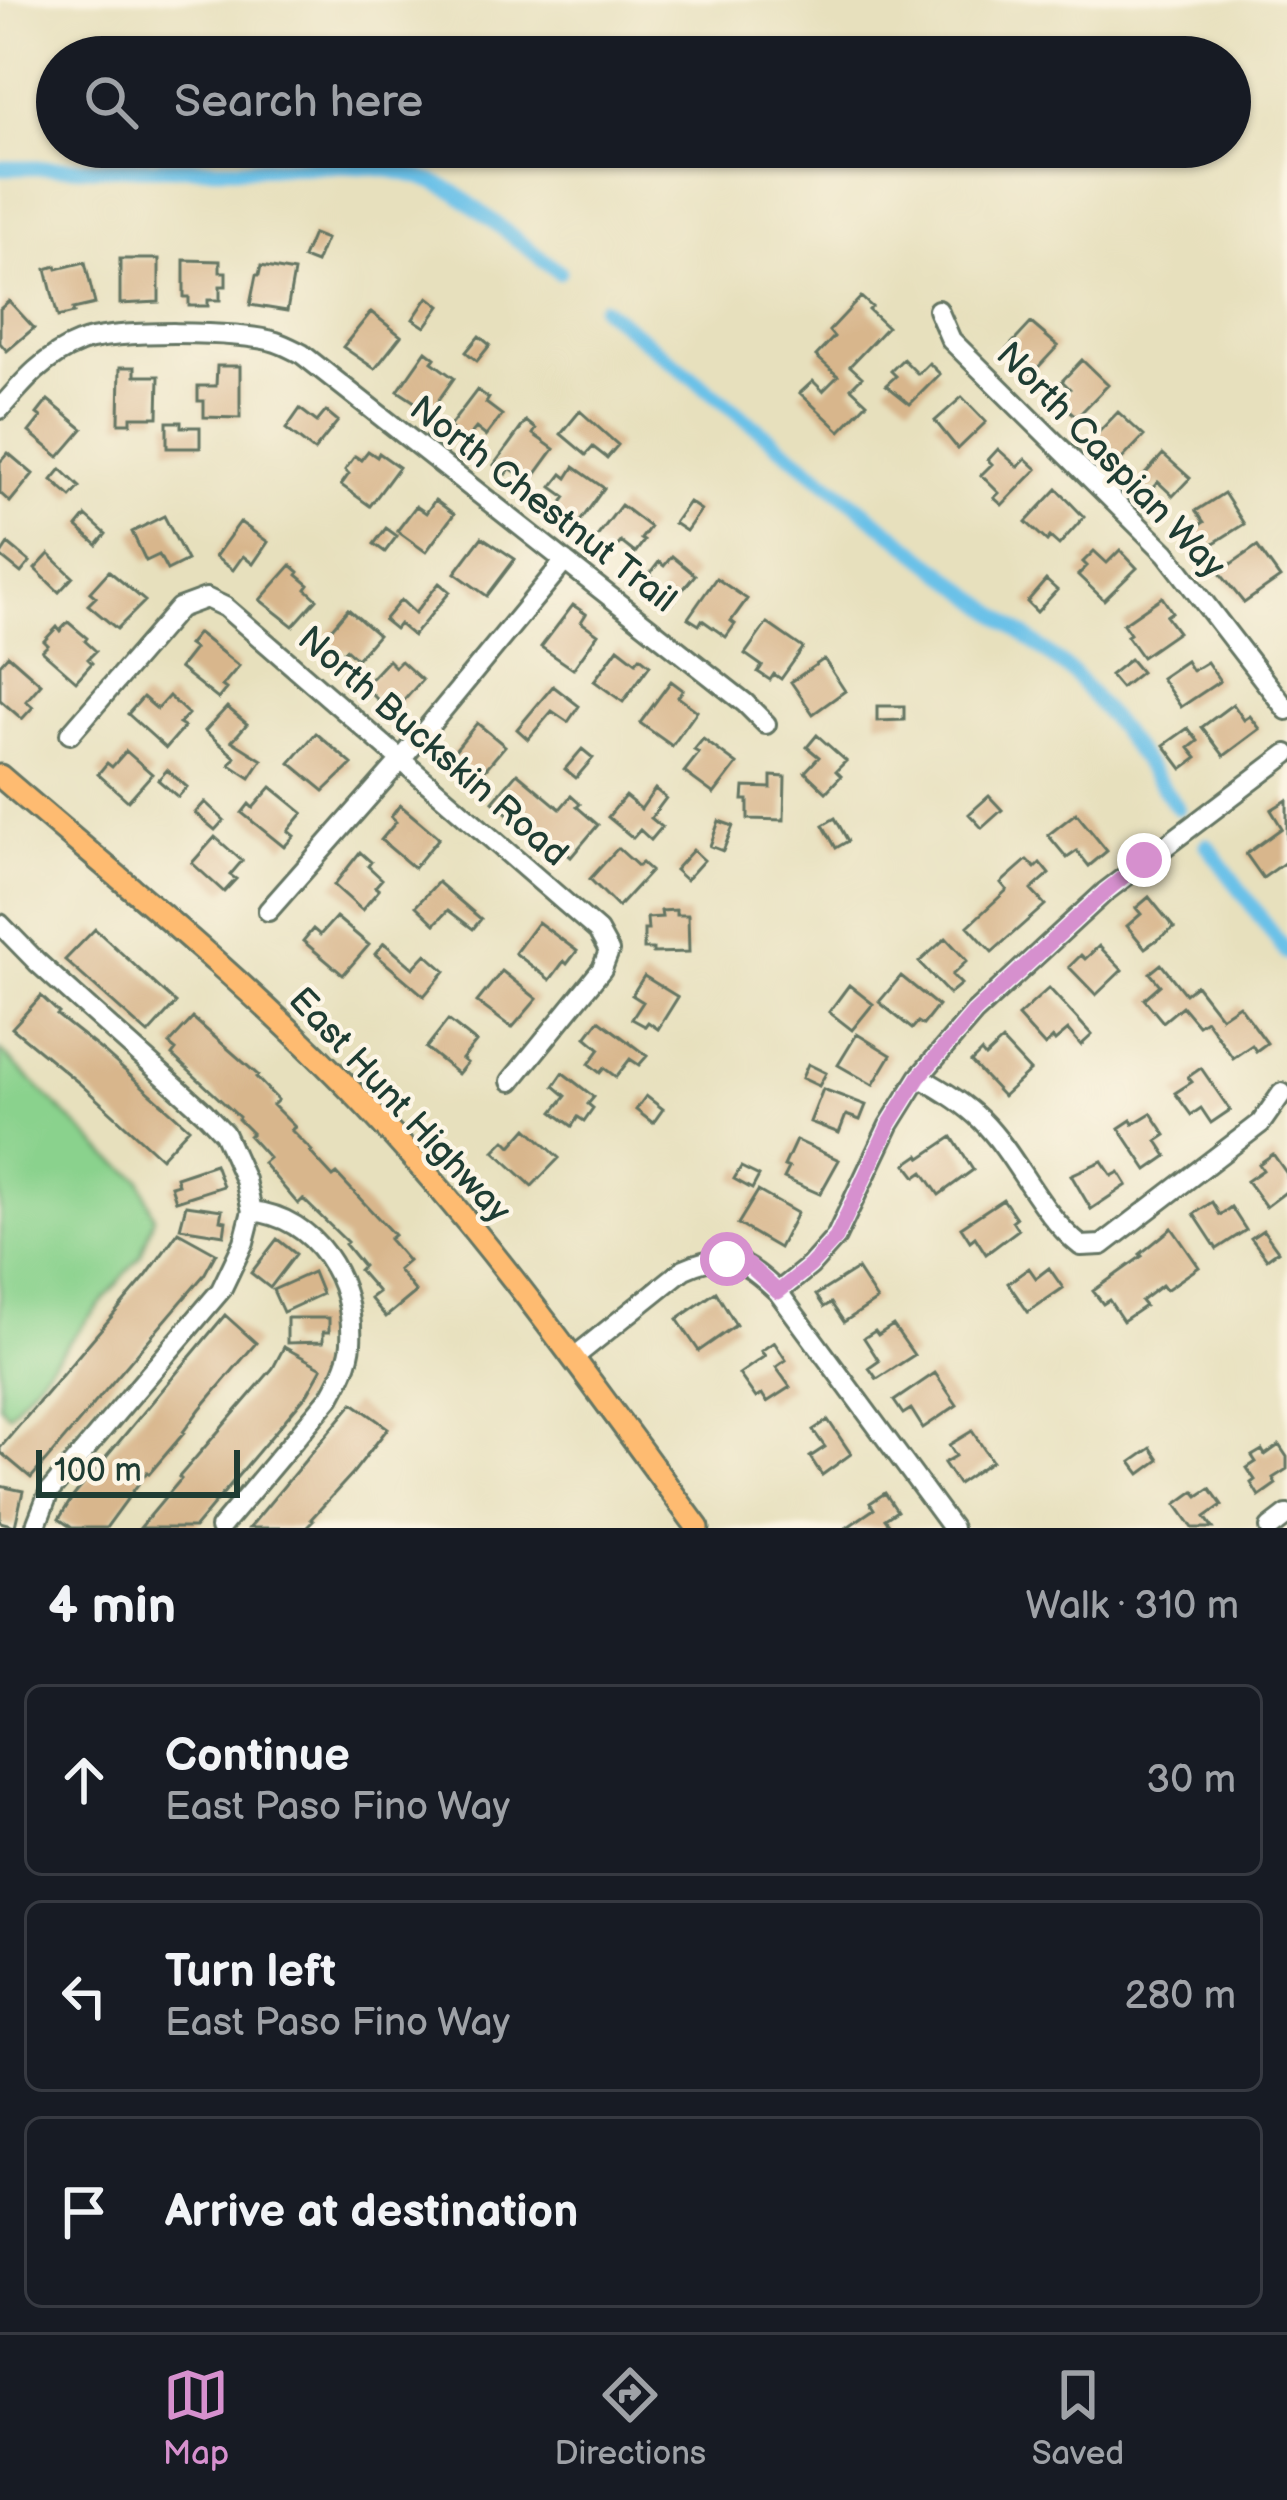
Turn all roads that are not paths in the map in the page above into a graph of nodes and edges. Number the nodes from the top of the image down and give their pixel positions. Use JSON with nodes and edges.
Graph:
{"nodes":[{"id":1,"x":938,"y":310,"type":"dead end"},
{"id":2,"x":0,"y":409,"type":"edge"},
{"id":3,"x":565,"y":561,"type":"junction"},
{"id":4,"x":1287,"y":710,"type":"edge"},
{"id":5,"x":766,"y":724,"type":"dead end"},
{"id":6,"x":70,"y":734,"type":"dead end"},
{"id":7,"x":1287,"y":754,"type":"edge"},
{"id":8,"x":401,"y":760,"type":"junction"},
{"id":9,"x":0,"y":776,"type":"edge"},
{"id":10,"x":268,"y":910,"type":"dead end"},
{"id":11,"x":0,"y":924,"type":"edge"},
{"id":12,"x":919,"y":1077,"type":"junction"},
{"id":13,"x":511,"y":1081,"type":"dead end"},
{"id":14,"x":1282,"y":1093,"type":"dead end"},
{"id":15,"x":252,"y":1211,"type":"junction"},
{"id":16,"x":778,"y":1292,"type":"junction"},
{"id":17,"x":573,"y":1358,"type":"junction"},
{"id":18,"x":1287,"y":1515,"type":"edge"},
{"id":19,"x":34,"y":1528,"type":"edge"},
{"id":20,"x":220,"y":1528,"type":"edge"},
{"id":21,"x":698,"y":1528,"type":"edge"},
{"id":22,"x":952,"y":1528,"type":"edge"},
{"id":23,"x":1270,"y":1528,"type":"edge"}],
"edges":[{"from":1,"to":4,"type":"street","name":"North Caspian Way"},
{"from":2,"to":3,"type":"street","name":"North Chestnut Trail"},
{"from":3,"to":5,"type":"street","name":"North Chestnut Trail"},
{"from":3,"to":8,"type":"street"},
{"from":6,"to":8,"type":"street","name":"North Buckskin Road"},
{"from":7,"to":12,"type":"street"},
{"from":8,"to":10,"type":"street"},
{"from":8,"to":13,"type":"street","name":"North Buckskin Road"},
{"from":9,"to":17,"type":"main road","name":"East Hunt Highway"},
{"from":11,"to":15,"type":"street"},
{"from":12,"to":14,"type":"street"},
{"from":12,"to":16,"type":"street"},
{"from":15,"to":19,"type":"street"},
{"from":15,"to":20,"type":"street"},
{"from":16,"to":17,"type":"street"},
{"from":16,"to":22,"type":"street"},
{"from":17,"to":21,"type":"main road","name":"East Hunt Highway"},
{"from":18,"to":23,"type":"street"}]}
